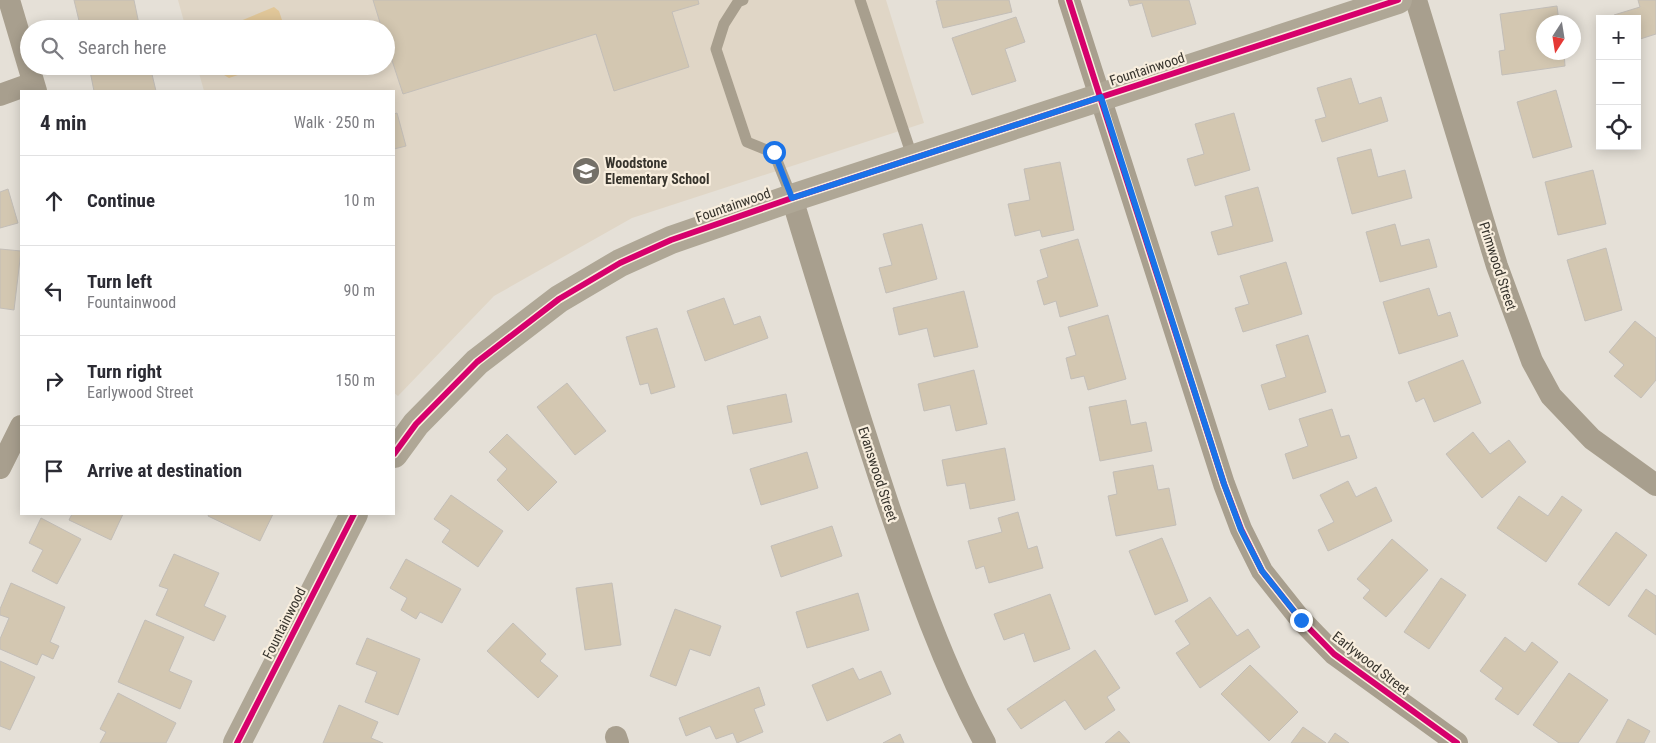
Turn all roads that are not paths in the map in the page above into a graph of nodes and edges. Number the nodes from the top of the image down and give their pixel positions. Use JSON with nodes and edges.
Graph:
{"nodes":[{"id":1,"x":10,"y":0,"type":"edge"},
{"id":2,"x":743,"y":0,"type":"edge"},
{"id":3,"x":860,"y":0,"type":"edge"},
{"id":4,"x":1069,"y":0,"type":"edge"},
{"id":5,"x":1398,"y":0,"type":"edge"},
{"id":6,"x":1416,"y":0,"type":"edge"},
{"id":7,"x":20,"y":36,"type":"edge"},
{"id":8,"x":34,"y":87,"type":"edge"},
{"id":9,"x":20,"y":90,"type":"edge"},
{"id":10,"x":21,"y":90,"type":"edge"},
{"id":11,"x":0,"y":95,"type":"edge"},
{"id":12,"x":1101,"y":97,"type":"junction"},
{"id":13,"x":913,"y":158,"type":"junction"},
{"id":14,"x":792,"y":198,"type":"junction"},
{"id":15,"x":20,"y":428,"type":"edge"},
{"id":16,"x":395,"y":453,"type":"edge"},
{"id":17,"x":0,"y":468,"type":"edge"},
{"id":18,"x":1656,"y":485,"type":"edge"},
{"id":19,"x":353,"y":515,"type":"edge"},
{"id":20,"x":238,"y":743,"type":"edge"},
{"id":21,"x":985,"y":743,"type":"edge"},
{"id":22,"x":1456,"y":743,"type":"edge"}],
"edges":[{"from":1,"to":7,"type":"street"},
{"from":2,"to":14,"type":"lane"},
{"from":3,"to":13,"type":"lane"},
{"from":4,"to":12,"type":"street","name":"Earlywood Street"},
{"from":5,"to":12,"type":"street","name":"Fountainwood"},
{"from":6,"to":18,"type":"street","name":"Primwood Street"},
{"from":8,"to":10,"type":"street"},
{"from":9,"to":11,"type":"street"},
{"from":12,"to":13,"type":"street","name":"Fountainwood"},
{"from":12,"to":22,"type":"street","name":"Earlywood Street"},
{"from":13,"to":14,"type":"street","name":"Fountainwood"},
{"from":14,"to":16,"type":"street","name":"Fountainwood"},
{"from":14,"to":21,"type":"street","name":"Evanswood Street"},
{"from":15,"to":17,"type":"street"},
{"from":19,"to":20,"type":"street","name":"Fountainwood"}]}
